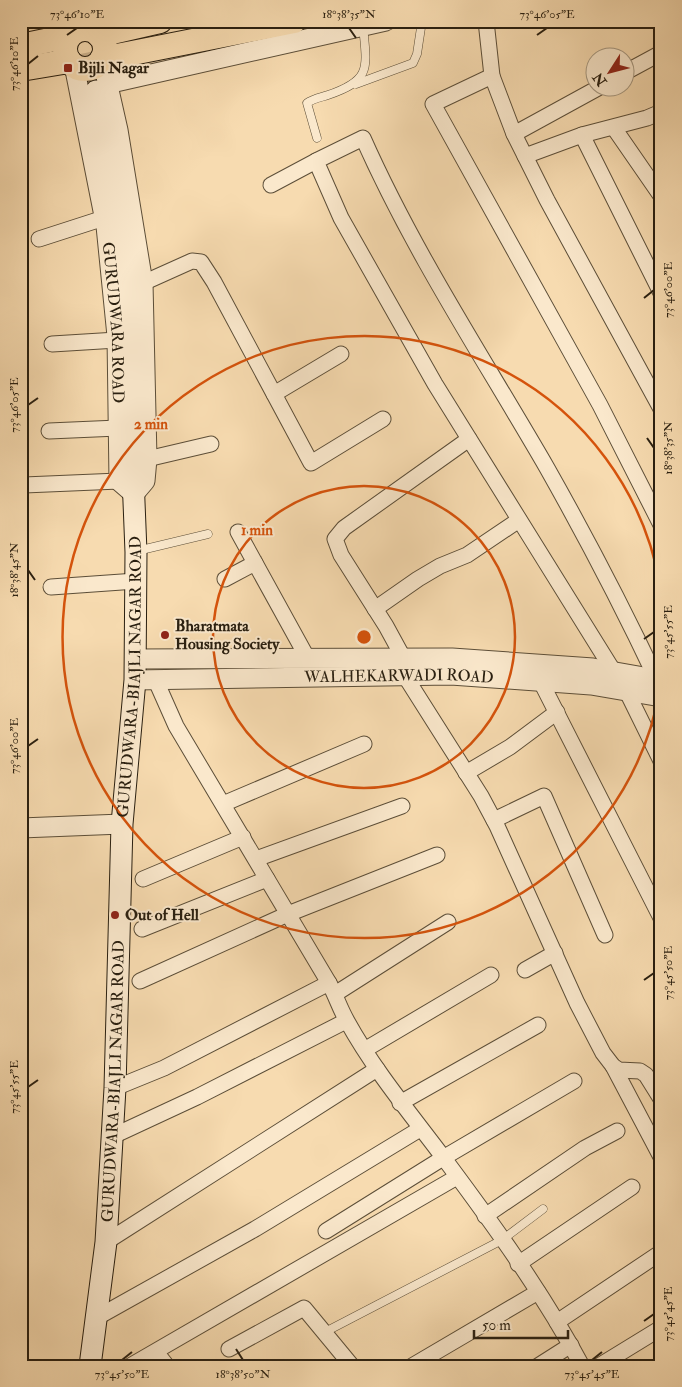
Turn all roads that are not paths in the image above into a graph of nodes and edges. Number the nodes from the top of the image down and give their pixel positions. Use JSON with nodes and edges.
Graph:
{"nodes":[{"id":1,"x":160,"y":21,"type":"edge"},
{"id":2,"x":294,"y":21,"type":"edge"},
{"id":3,"x":386,"y":21,"type":"edge"},
{"id":4,"x":422,"y":21,"type":"edge"},
{"id":5,"x":486,"y":21,"type":"edge"},
{"id":6,"x":363,"y":24,"type":"edge"},
{"id":7,"x":98,"y":28,"type":"edge"},
{"id":8,"x":68,"y":29,"type":"edge"},
{"id":9,"x":661,"y":53,"type":"edge"},
{"id":10,"x":31,"y":56,"type":"edge"},
{"id":11,"x":102,"y":59,"type":"junction"},
{"id":12,"x":71,"y":63,"type":"junction"},
{"id":13,"x":634,"y":68,"type":"edge"},
{"id":14,"x":492,"y":76,"type":"junction"},
{"id":15,"x":356,"y":84,"type":"junction"},
{"id":16,"x":102,"y":88,"type":"junction"},
{"id":17,"x":584,"y":96,"type":"edge"},
{"id":18,"x":661,"y":112,"type":"edge"},
{"id":19,"x":614,"y":128,"type":"junction"},
{"id":20,"x":514,"y":134,"type":"junction"},
{"id":21,"x":582,"y":135,"type":"junction"},
{"id":22,"x":317,"y":138,"type":"dead end"},
{"id":23,"x":525,"y":156,"type":"junction"},
{"id":24,"x":316,"y":161,"type":"junction"},
{"id":25,"x":270,"y":184,"type":"dead end"},
{"id":26,"x":658,"y":186,"type":"edge"},
{"id":27,"x":104,"y":218,"type":"junction"},
{"id":28,"x":39,"y":239,"type":"dead end"},
{"id":29,"x":143,"y":283,"type":"junction"},
{"id":30,"x":661,"y":293,"type":"edge"},
{"id":31,"x":117,"y":340,"type":"junction"},
{"id":32,"x":52,"y":344,"type":"dead end"},
{"id":33,"x":341,"y":354,"type":"dead end"},
{"id":34,"x":274,"y":394,"type":"junction"},
{"id":35,"x":661,"y":409,"type":"edge"},
{"id":36,"x":383,"y":419,"type":"dead end"},
{"id":37,"x":118,"y":428,"type":"junction"},
{"id":38,"x":49,"y":430,"type":"dead end"},
{"id":39,"x":469,"y":440,"type":"junction"},
{"id":40,"x":211,"y":444,"type":"dead end"},
{"id":41,"x":147,"y":459,"type":"junction"},
{"id":42,"x":24,"y":485,"type":"dead end"},
{"id":43,"x":126,"y":488,"type":"junction"},
{"id":44,"x":518,"y":520,"type":"junction"},
{"id":45,"x":661,"y":524,"type":"edge"},
{"id":46,"x":238,"y":532,"type":"dead end"},
{"id":47,"x":208,"y":534,"type":"dead end"},
{"id":48,"x":136,"y":552,"type":"junction"},
{"id":49,"x":255,"y":563,"type":"junction"},
{"id":50,"x":225,"y":579,"type":"dead end"},
{"id":51,"x":136,"y":582,"type":"junction"},
{"id":52,"x":51,"y":587,"type":"dead end"},
{"id":53,"x":375,"y":609,"type":"junction"},
{"id":54,"x":308,"y":659,"type":"junction"},
{"id":55,"x":424,"y":667,"type":"junction"},
{"id":56,"x":404,"y":668,"type":"junction"},
{"id":57,"x":135,"y":670,"type":"junction"},
{"id":58,"x":614,"y":672,"type":"junction"},
{"id":59,"x":156,"y":681,"type":"junction"},
{"id":60,"x":541,"y":682,"type":"junction"},
{"id":61,"x":658,"y":688,"type":"edge"},
{"id":62,"x":627,"y":692,"type":"junction"},
{"id":63,"x":556,"y":712,"type":"junction"},
{"id":64,"x":364,"y":744,"type":"dead end"},
{"id":65,"x":661,"y":761,"type":"edge"},
{"id":66,"x":466,"y":773,"type":"junction"},
{"id":67,"x":223,"y":804,"type":"junction"},
{"id":68,"x":402,"y":806,"type":"dead end"},
{"id":69,"x":494,"y":820,"type":"junction"},
{"id":70,"x":122,"y":824,"type":"junction"},
{"id":71,"x":21,"y":828,"type":"edge"},
{"id":72,"x":243,"y":837,"type":"junction"},
{"id":73,"x":438,"y":855,"type":"dead end"},
{"id":74,"x":256,"y":859,"type":"junction"},
{"id":75,"x":143,"y":879,"type":"dead end"},
{"id":76,"x":267,"y":879,"type":"junction"},
{"id":77,"x":288,"y":914,"type":"junction"},
{"id":78,"x":661,"y":918,"type":"edge"},
{"id":79,"x":448,"y":922,"type":"dead end"},
{"id":80,"x":142,"y":929,"type":"dead end"},
{"id":81,"x":605,"y":934,"type":"dead end"},
{"id":82,"x":555,"y":953,"type":"junction"},
{"id":83,"x":525,"y":970,"type":"dead end"},
{"id":84,"x":491,"y":975,"type":"dead end"},
{"id":85,"x":140,"y":981,"type":"dead end"},
{"id":86,"x":332,"y":989,"type":"junction"},
{"id":87,"x":346,"y":1021,"type":"junction"},
{"id":88,"x":538,"y":1025,"type":"dead end"},
{"id":89,"x":366,"y":1049,"type":"junction"},
{"id":90,"x":612,"y":1066,"type":"junction"},
{"id":91,"x":377,"y":1069,"type":"junction"},
{"id":92,"x":574,"y":1081,"type":"dead end"},
{"id":93,"x":115,"y":1088,"type":"junction"},
{"id":94,"x":661,"y":1099,"type":"edge"},
{"id":95,"x":400,"y":1103,"type":"junction"},
{"id":96,"x":420,"y":1129,"type":"junction"},
{"id":97,"x":618,"y":1132,"type":"dead end"},
{"id":98,"x":111,"y":1137,"type":"junction"},
{"id":99,"x":661,"y":1157,"type":"edge"},
{"id":100,"x":443,"y":1158,"type":"junction"},
{"id":101,"x":456,"y":1177,"type":"junction"},
{"id":102,"x":632,"y":1187,"type":"dead end"},
{"id":103,"x":543,"y":1210,"type":"dead end"},
{"id":104,"x":485,"y":1216,"type":"junction"},
{"id":105,"x":326,"y":1231,"type":"dead end"},
{"id":106,"x":502,"y":1240,"type":"junction"},
{"id":107,"x":106,"y":1242,"type":"junction"},
{"id":108,"x":657,"y":1255,"type":"dead end"},
{"id":109,"x":518,"y":1264,"type":"junction"},
{"id":110,"x":538,"y":1292,"type":"junction"},
{"id":111,"x":96,"y":1318,"type":"junction"},
{"id":112,"x":557,"y":1322,"type":"junction"},
{"id":113,"x":661,"y":1328,"type":"edge"},
{"id":114,"x":325,"y":1332,"type":"junction"},
{"id":115,"x":571,"y":1345,"type":"junction"},
{"id":116,"x":229,"y":1349,"type":"dead end"},
{"id":117,"x":156,"y":1352,"type":"junction"},
{"id":118,"x":90,"y":1366,"type":"edge"},
{"id":119,"x":130,"y":1366,"type":"edge"},
{"id":120,"x":167,"y":1366,"type":"edge"},
{"id":121,"x":352,"y":1366,"type":"edge"},
{"id":122,"x":412,"y":1366,"type":"edge"},
{"id":123,"x":538,"y":1366,"type":"edge"},
{"id":124,"x":582,"y":1366,"type":"edge"},
{"id":125,"x":599,"y":1366,"type":"edge"}],
"edges":[{"from":1,"to":7,"type":"main road"},
{"from":2,"to":11,"type":"main road"},
{"from":3,"to":6,"type":"street"},
{"from":4,"to":15,"type":"lane"},
{"from":5,"to":14,"type":"street"},
{"from":6,"to":15,"type":"lane"},
{"from":6,"to":16,"type":"street"},
{"from":7,"to":8,"type":"main road"},
{"from":7,"to":11,"type":"main road"},
{"from":8,"to":10,"type":"main road"},
{"from":8,"to":12,"type":"main road"},
{"from":9,"to":13,"type":"street"},
{"from":10,"to":12,"type":"main road"},
{"from":11,"to":12,"type":"main road"},
{"from":11,"to":16,"type":"street","name":"GURUDWARA ROAD"},
{"from":12,"to":27,"type":"street","name":"GURUDWARA ROAD"},
{"from":14,"to":20,"type":"street"},
{"from":14,"to":45,"type":"street"},
{"from":15,"to":22,"type":"lane"},
{"from":16,"to":29,"type":"street","name":"GURUDWARA ROAD"},
{"from":16,"to":43,"type":"main road","name":"GURUDWARA-BIAJLI NAGAR ROAD"},
{"from":17,"to":20,"type":"street"},
{"from":18,"to":19,"type":"street"},
{"from":19,"to":21,"type":"street"},
{"from":19,"to":26,"type":"street"},
{"from":20,"to":23,"type":"street"},
{"from":21,"to":23,"type":"street"},
{"from":21,"to":30,"type":"street"},
{"from":23,"to":35,"type":"street"},
{"from":24,"to":25,"type":"street"},
{"from":24,"to":39,"type":"street"},
{"from":24,"to":61,"type":"street"},
{"from":27,"to":28,"type":"street"},
{"from":27,"to":31,"type":"street","name":"GURUDWARA ROAD"},
{"from":29,"to":34,"type":"street"},
{"from":29,"to":41,"type":"street","name":"GURUDWARA ROAD"},
{"from":31,"to":32,"type":"street"},
{"from":31,"to":37,"type":"street","name":"GURUDWARA ROAD"},
{"from":33,"to":34,"type":"street"},
{"from":34,"to":36,"type":"street"},
{"from":37,"to":38,"type":"street"},
{"from":37,"to":43,"type":"street","name":"GURUDWARA ROAD"},
{"from":39,"to":44,"type":"street"},
{"from":39,"to":53,"type":"street"},
{"from":40,"to":41,"type":"street"},
{"from":41,"to":43,"type":"street","name":"GURUDWARA ROAD"},
{"from":42,"to":43,"type":"street"},
{"from":43,"to":48,"type":"main road","name":"GURUDWARA-BIAJLI NAGAR ROAD"},
{"from":44,"to":53,"type":"street"},
{"from":44,"to":58,"type":"street"},
{"from":46,"to":49,"type":"street"},
{"from":47,"to":48,"type":"lane"},
{"from":48,"to":51,"type":"main road","name":"GURUDWARA-BIAJLI NAGAR ROAD"},
{"from":49,"to":50,"type":"street"},
{"from":49,"to":54,"type":"street"},
{"from":51,"to":52,"type":"street"},
{"from":51,"to":57,"type":"main road","name":"GURUDWARA-BIAJLI NAGAR ROAD"},
{"from":53,"to":56,"type":"street"},
{"from":54,"to":56,"type":"street","name":"WALHEKARWADI ROAD"},
{"from":54,"to":57,"type":"street","name":"WALHEKARWADI ROAD"},
{"from":55,"to":56,"type":"street","name":"WALHEKARWADI ROAD"},
{"from":55,"to":58,"type":"street","name":"WALHEKARWADI ROAD"},
{"from":55,"to":60,"type":"street","name":"WALHEKARWADI ROAD"},
{"from":56,"to":59,"type":"street","name":"WALHEKARWADI ROAD"},
{"from":56,"to":66,"type":"street"},
{"from":57,"to":59,"type":"street","name":"WALHEKARWADI ROAD"},
{"from":57,"to":70,"type":"main road","name":"GURUDWARA-BIAJLI NAGAR ROAD"},
{"from":58,"to":61,"type":"street","name":"WALHEKARWADI ROAD"},
{"from":59,"to":67,"type":"street"},
{"from":60,"to":62,"type":"street","name":"WALHEKARWADI ROAD"},
{"from":60,"to":63,"type":"street"},
{"from":61,"to":62,"type":"street","name":"WALHEKARWADI ROAD"},
{"from":62,"to":65,"type":"street"},
{"from":63,"to":66,"type":"street"},
{"from":63,"to":78,"type":"street"},
{"from":64,"to":67,"type":"street"},
{"from":66,"to":69,"type":"street"},
{"from":67,"to":72,"type":"street"},
{"from":68,"to":74,"type":"street"},
{"from":69,"to":81,"type":"street"},
{"from":69,"to":82,"type":"street"},
{"from":70,"to":71,"type":"street"},
{"from":70,"to":93,"type":"main road","name":"GURUDWARA-BIAJLI NAGAR ROAD"},
{"from":72,"to":74,"type":"street"},
{"from":72,"to":75,"type":"street"},
{"from":73,"to":77,"type":"street"},
{"from":74,"to":76,"type":"street"},
{"from":76,"to":77,"type":"street"},
{"from":76,"to":80,"type":"street"},
{"from":77,"to":85,"type":"street"},
{"from":77,"to":86,"type":"street"},
{"from":79,"to":86,"type":"street"},
{"from":82,"to":83,"type":"street"},
{"from":82,"to":90,"type":"street"},
{"from":84,"to":89,"type":"street"},
{"from":86,"to":87,"type":"street"},
{"from":86,"to":93,"type":"street"},
{"from":87,"to":89,"type":"street"},
{"from":87,"to":98,"type":"street"},
{"from":88,"to":95,"type":"street"},
{"from":89,"to":91,"type":"street"},
{"from":90,"to":94,"type":"street"},
{"from":90,"to":99,"type":"street"},
{"from":91,"to":95,"type":"street"},
{"from":91,"to":107,"type":"street"},
{"from":92,"to":100,"type":"street"},
{"from":93,"to":98,"type":"main road","name":"GURUDWARA-BIAJLI NAGAR ROAD"},
{"from":95,"to":96,"type":"street"},
{"from":96,"to":100,"type":"street"},
{"from":96,"to":111,"type":"street"},
{"from":97,"to":104,"type":"street"},
{"from":98,"to":107,"type":"main road","name":"GURUDWARA-BIAJLI NAGAR ROAD"},
{"from":100,"to":101,"type":"street"},
{"from":100,"to":105,"type":"street"},
{"from":101,"to":104,"type":"street"},
{"from":101,"to":117,"type":"street"},
{"from":102,"to":109,"type":"street"},
{"from":103,"to":106,"type":"lane"},
{"from":104,"to":106,"type":"street"},
{"from":106,"to":109,"type":"street"},
{"from":106,"to":114,"type":"lane"},
{"from":107,"to":111,"type":"main road","name":"GURUDWARA-BIAJLI NAGAR ROAD"},
{"from":108,"to":112,"type":"street"},
{"from":109,"to":110,"type":"street"},
{"from":110,"to":112,"type":"street"},
{"from":110,"to":122,"type":"street"},
{"from":111,"to":118,"type":"main road","name":"GURUDWARA-BIAJLI NAGAR ROAD"},
{"from":112,"to":115,"type":"street"},
{"from":113,"to":125,"type":"street"},
{"from":114,"to":116,"type":"street"},
{"from":114,"to":121,"type":"street"},
{"from":115,"to":123,"type":"street"},
{"from":115,"to":124,"type":"street"},
{"from":117,"to":119,"type":"street"},
{"from":117,"to":120,"type":"street"}]}
